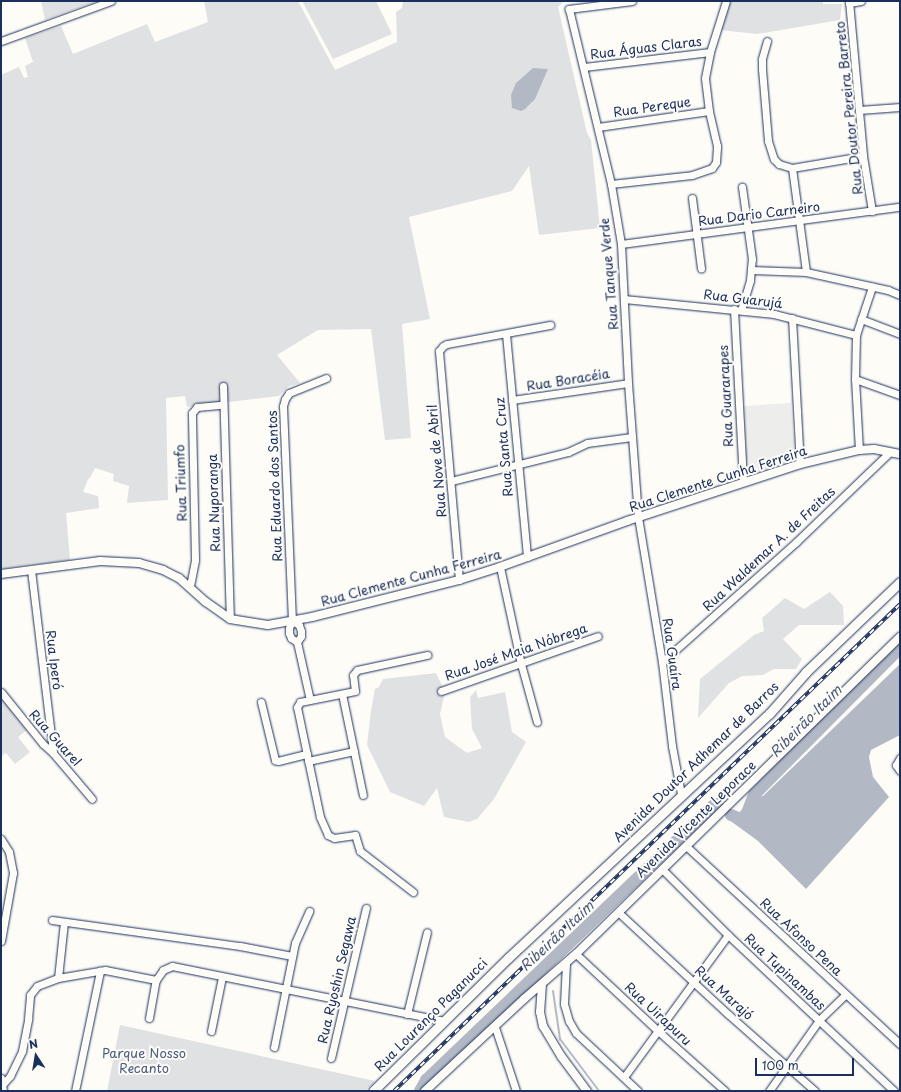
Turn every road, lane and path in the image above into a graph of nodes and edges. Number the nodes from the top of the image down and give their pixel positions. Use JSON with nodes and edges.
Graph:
{"nodes":[{"id":1,"x":111,"y":1,"type":"edge"},
{"id":2,"x":632,"y":1,"type":"edge"},
{"id":3,"x":726,"y":1,"type":"edge"},
{"id":4,"x":861,"y":1,"type":"edge"},
{"id":5,"x":849,"y":2,"type":"edge"},
{"id":6,"x":1,"y":41,"type":"edge"},
{"id":7,"x":767,"y":42,"type":"dead end"},
{"id":8,"x":710,"y":52,"type":"junction"},
{"id":9,"x":584,"y":67,"type":"junction"},
{"id":10,"x":900,"y":107,"type":"edge"},
{"id":11,"x":859,"y":110,"type":"junction"},
{"id":12,"x":709,"y":111,"type":"junction"},
{"id":13,"x":598,"y":127,"type":"junction"},
{"id":14,"x":864,"y":156,"type":"junction"},
{"id":15,"x":792,"y":168,"type":"junction"},
{"id":16,"x":611,"y":184,"type":"junction"},
{"id":17,"x":742,"y":187,"type":"dead end"},
{"id":18,"x":692,"y":198,"type":"dead end"},
{"id":19,"x":900,"y":208,"type":"edge"},
{"id":20,"x":872,"y":211,"type":"junction"},
{"id":21,"x":799,"y":221,"type":"junction"},
{"id":22,"x":748,"y":227,"type":"junction"},
{"id":23,"x":696,"y":234,"type":"junction"},
{"id":24,"x":621,"y":244,"type":"junction"},
{"id":25,"x":701,"y":268,"type":"dead end"},
{"id":26,"x":752,"y":270,"type":"junction"},
{"id":27,"x":806,"y":272,"type":"junction"},
{"id":28,"x":872,"y":287,"type":"junction"},
{"id":29,"x":900,"y":288,"type":"edge"},
{"id":30,"x":888,"y":290,"type":"junction"},
{"id":31,"x":900,"y":295,"type":"edge"},
{"id":32,"x":624,"y":299,"type":"junction"},
{"id":33,"x":738,"y":310,"type":"junction"},
{"id":34,"x":792,"y":318,"type":"junction"},
{"id":35,"x":861,"y":319,"type":"junction"},
{"id":36,"x":550,"y":325,"type":"dead end"},
{"id":37,"x":506,"y":334,"type":"junction"},
{"id":38,"x":900,"y":334,"type":"edge"},
{"id":39,"x":856,"y":335,"type":"junction"},
{"id":40,"x":326,"y":378,"type":"dead end"},
{"id":41,"x":855,"y":379,"type":"junction"},
{"id":42,"x":628,"y":383,"type":"junction"},
{"id":43,"x":223,"y":386,"type":"dead end"},
{"id":44,"x":900,"y":395,"type":"edge"},
{"id":45,"x":512,"y":400,"type":"junction"},
{"id":46,"x":222,"y":405,"type":"junction"},
{"id":47,"x":632,"y":437,"type":"junction"},
{"id":48,"x":859,"y":450,"type":"junction"},
{"id":49,"x":890,"y":452,"type":"junction"},
{"id":50,"x":900,"y":454,"type":"edge"},
{"id":51,"x":518,"y":464,"type":"junction"},
{"id":52,"x":800,"y":464,"type":"junction"},
{"id":53,"x":451,"y":481,"type":"junction"},
{"id":54,"x":743,"y":482,"type":"junction"},
{"id":55,"x":638,"y":517,"type":"junction"},
{"id":56,"x":527,"y":557,"type":"junction"},
{"id":57,"x":500,"y":567,"type":"junction"},
{"id":58,"x":31,"y":570,"type":"junction"},
{"id":59,"x":1,"y":574,"type":"edge"},
{"id":60,"x":459,"y":580,"type":"junction"},
{"id":61,"x":900,"y":582,"type":"edge"},
{"id":62,"x":190,"y":586,"type":"junction"},
{"id":63,"x":230,"y":619,"type":"junction"},
{"id":64,"x":292,"y":621,"type":"junction"},
{"id":65,"x":598,"y":636,"type":"dead end"},
{"id":66,"x":900,"y":637,"type":"edge"},
{"id":67,"x":297,"y":642,"type":"junction"},
{"id":68,"x":427,"y":655,"type":"dead end"},
{"id":69,"x":662,"y":662,"type":"junction"},
{"id":70,"x":521,"y":664,"type":"junction"},
{"id":71,"x":442,"y":691,"type":"dead end"},
{"id":72,"x":1,"y":692,"type":"edge"},
{"id":73,"x":342,"y":694,"type":"junction"},
{"id":74,"x":310,"y":700,"type":"junction"},
{"id":75,"x":261,"y":702,"type":"dead end"},
{"id":76,"x":537,"y":722,"type":"dead end"},
{"id":77,"x":354,"y":751,"type":"junction"},
{"id":78,"x":53,"y":753,"type":"junction"},
{"id":79,"x":307,"y":757,"type":"junction"},
{"id":80,"x":898,"y":760,"type":"edge"},
{"id":81,"x":900,"y":771,"type":"edge"},
{"id":82,"x":682,"y":794,"type":"junction"},
{"id":83,"x":363,"y":795,"type":"dead end"},
{"id":84,"x":92,"y":799,"type":"dead end"},
{"id":85,"x":1,"y":839,"type":"edge"},
{"id":86,"x":686,"y":846,"type":"junction"},
{"id":87,"x":662,"y":869,"type":"junction"},
{"id":88,"x":413,"y":892,"type":"dead end"},
{"id":89,"x":366,"y":908,"type":"dead end"},
{"id":90,"x":309,"y":911,"type":"dead end"},
{"id":91,"x":618,"y":912,"type":"junction"},
{"id":92,"x":52,"y":920,"type":"dead end"},
{"id":93,"x":64,"y":922,"type":"junction"},
{"id":94,"x":2,"y":929,"type":"edge"},
{"id":95,"x":427,"y":932,"type":"dead end"},
{"id":96,"x":728,"y":935,"type":"junction"},
{"id":97,"x":1,"y":941,"type":"edge"},
{"id":98,"x":576,"y":954,"type":"junction"},
{"id":99,"x":292,"y":956,"type":"junction"},
{"id":100,"x":508,"y":958,"type":"joint"},
{"id":101,"x":566,"y":963,"type":"junction"},
{"id":102,"x":100,"y":971,"type":"junction"},
{"id":103,"x":222,"y":977,"type":"junction"},
{"id":104,"x":58,"y":978,"type":"junction"},
{"id":105,"x":156,"y":980,"type":"junction"},
{"id":106,"x":693,"y":982,"type":"junction"},
{"id":107,"x":542,"y":984,"type":"junction"},
{"id":108,"x":285,"y":989,"type":"junction"},
{"id":109,"x":844,"y":994,"type":"junction"},
{"id":110,"x":345,"y":1002,"type":"junction"},
{"id":111,"x":407,"y":1014,"type":"junction"},
{"id":112,"x":149,"y":1018,"type":"dead end"},
{"id":113,"x":819,"y":1020,"type":"junction"},
{"id":114,"x":444,"y":1021,"type":"junction"},
{"id":115,"x":495,"y":1027,"type":"junction"},
{"id":116,"x":211,"y":1031,"type":"dead end"},
{"id":117,"x":658,"y":1031,"type":"junction"},
{"id":118,"x":900,"y":1044,"type":"edge"},
{"id":119,"x":274,"y":1047,"type":"dead end"},
{"id":120,"x":331,"y":1058,"type":"dead end"},
{"id":121,"x":787,"y":1065,"type":"junction"},
{"id":122,"x":624,"y":1077,"type":"junction"},
{"id":123,"x":2,"y":1085,"type":"edge"},
{"id":124,"x":427,"y":1090,"type":"edge"},
{"id":125,"x":75,"y":1091,"type":"edge"},
{"id":126,"x":373,"y":1091,"type":"edge"},
{"id":127,"x":516,"y":1091,"type":"edge"},
{"id":128,"x":587,"y":1091,"type":"edge"},
{"id":129,"x":638,"y":1091,"type":"edge"},
{"id":130,"x":725,"y":1091,"type":"edge"},
{"id":131,"x":769,"y":1091,"type":"edge"},
{"id":132,"x":815,"y":1091,"type":"edge"},
{"id":133,"x":894,"y":1091,"type":"edge"}],
"edges":[{"from":1,"to":6,"type":"street"},
{"from":2,"to":9,"type":"street","name":"Rua Tanque Verde"},
{"from":3,"to":8,"type":"street"},
{"from":4,"to":5,"type":"street"},
{"from":5,"to":11,"type":"street","name":"Rua Doutor Pereira Barreto"},
{"from":7,"to":15,"type":"street"},
{"from":8,"to":9,"type":"street","name":"Rua Águas Claras"},
{"from":8,"to":12,"type":"street"},
{"from":9,"to":13,"type":"street","name":"Rua Tanque Verde"},
{"from":10,"to":11,"type":"street"},
{"from":11,"to":14,"type":"street","name":"Rua Doutor Pereira Barreto"},
{"from":12,"to":13,"type":"street","name":"Rua Pereque"},
{"from":12,"to":16,"type":"street"},
{"from":13,"to":16,"type":"street","name":"Rua Tanque Verde"},
{"from":14,"to":15,"type":"street"},
{"from":14,"to":20,"type":"street","name":"Rua Doutor Pereira Barreto"},
{"from":15,"to":21,"type":"street"},
{"from":16,"to":24,"type":"street","name":"Rua Tanque Verde"},
{"from":17,"to":22,"type":"street"},
{"from":18,"to":23,"type":"street"},
{"from":19,"to":20,"type":"street","name":"Rua Dario Carneiro"},
{"from":20,"to":21,"type":"street","name":"Rua Dario Carneiro"},
{"from":21,"to":22,"type":"street","name":"Rua Dario Carneiro"},
{"from":21,"to":27,"type":"street"},
{"from":22,"to":23,"type":"street","name":"Rua Dario Carneiro"},
{"from":22,"to":26,"type":"street"},
{"from":23,"to":24,"type":"street","name":"Rua Dario Carneiro"},
{"from":23,"to":25,"type":"street"},
{"from":24,"to":32,"type":"street","name":"Rua Tanque Verde"},
{"from":26,"to":27,"type":"street"},
{"from":26,"to":33,"type":"street","name":"Rua Guararapes"},
{"from":27,"to":28,"type":"street"},
{"from":28,"to":30,"type":"street"},
{"from":28,"to":35,"type":"street"},
{"from":29,"to":30,"type":"street"},
{"from":30,"to":31,"type":"street"},
{"from":32,"to":33,"type":"street","name":"Rua Guarujá"},
{"from":32,"to":42,"type":"street","name":"Rua Tanque Verde"},
{"from":33,"to":34,"type":"street","name":"Rua Guarujá"},
{"from":33,"to":54,"type":"street","name":"Rua Guararapes"},
{"from":34,"to":39,"type":"street","name":"Rua Guarujá"},
{"from":34,"to":52,"type":"street"},
{"from":35,"to":38,"type":"street"},
{"from":35,"to":39,"type":"street"},
{"from":36,"to":37,"type":"street"},
{"from":37,"to":45,"type":"street","name":"Rua Santa Cruz"},
{"from":37,"to":53,"type":"street","name":"Rua Nove de Abril"},
{"from":39,"to":41,"type":"street"},
{"from":40,"to":64,"type":"street","name":"Rua Eduardo dos Santos"},
{"from":41,"to":44,"type":"street"},
{"from":41,"to":48,"type":"street"},
{"from":42,"to":45,"type":"street","name":"Rua Boracéia"},
{"from":42,"to":47,"type":"street","name":"Rua Tanque Verde"},
{"from":43,"to":46,"type":"street","name":"Rua Nuporanga"},
{"from":45,"to":51,"type":"street","name":"Rua Santa Cruz"},
{"from":46,"to":62,"type":"street","name":"Rua Triumfo"},
{"from":46,"to":63,"type":"street","name":"Rua Nuporanga"},
{"from":47,"to":51,"type":"street"},
{"from":47,"to":55,"type":"street","name":"Rua Tanque Verde"},
{"from":48,"to":49,"type":"street","name":"Rua Clemente Cunha Ferreira"},
{"from":48,"to":52,"type":"street","name":"Rua Clemente Cunha Ferreira"},
{"from":49,"to":50,"type":"street","name":"Rua Clemente Cunha Ferreira"},
{"from":49,"to":69,"type":"street","name":"Rua Waldemar A. de Freitas"},
{"from":51,"to":53,"type":"street"},
{"from":51,"to":56,"type":"street","name":"Rua Santa Cruz"},
{"from":52,"to":54,"type":"street","name":"Rua Clemente Cunha Ferreira"},
{"from":53,"to":60,"type":"street","name":"Rua Nove de Abril"},
{"from":54,"to":55,"type":"street","name":"Rua Clemente Cunha Ferreira"},
{"from":55,"to":56,"type":"street","name":"Rua Clemente Cunha Ferreira"},
{"from":55,"to":69,"type":"street","name":"Rua Guaíra"},
{"from":56,"to":57,"type":"street","name":"Rua Clemente Cunha Ferreira"},
{"from":57,"to":60,"type":"street","name":"Rua Clemente Cunha Ferreira"},
{"from":57,"to":70,"type":"street"},
{"from":58,"to":59,"type":"street","name":"Rua Clemente Cunha Ferreira"},
{"from":58,"to":62,"type":"street","name":"Rua Clemente Cunha Ferreira"},
{"from":58,"to":78,"type":"street","name":"Rua Iperó"},
{"from":60,"to":64,"type":"street","name":"Rua Clemente Cunha Ferreira"},
{"from":61,"to":82,"type":"main road","name":"Avenida Doutor Adhemar de Barros"},
{"from":62,"to":63,"type":"street","name":"Rua Clemente Cunha Ferreira"},
{"from":63,"to":64,"type":"street","name":"Rua Clemente Cunha Ferreira"},
{"from":64,"to":67,"type":"street","name":"Rua Eduardo dos Santos"},
{"from":64,"to":67,"type":"street"},
{"from":65,"to":70,"type":"street","name":"Rua José Maia Nóbrega"},
{"from":66,"to":86,"type":"street","name":"Avenida Vicente Leporace"},
{"from":67,"to":74,"type":"street"},
{"from":68,"to":73,"type":"street"},
{"from":69,"to":82,"type":"street","name":"Rua Guaíra"},
{"from":70,"to":71,"type":"street","name":"Rua José Maia Nóbrega"},
{"from":70,"to":76,"type":"street"},
{"from":72,"to":78,"type":"street","name":"Rua Guarel"},
{"from":73,"to":74,"type":"street"},
{"from":73,"to":77,"type":"street"},
{"from":74,"to":79,"type":"street"},
{"from":75,"to":79,"type":"street"},
{"from":77,"to":79,"type":"street"},
{"from":77,"to":83,"type":"street"},
{"from":78,"to":84,"type":"street","name":"Rua Guarel"},
{"from":79,"to":88,"type":"street"},
{"from":80,"to":81,"type":"street"},
{"from":82,"to":100,"type":"main road","name":"Avenida Doutor Adhemar de Barros"},
{"from":85,"to":94,"type":"street"},
{"from":86,"to":87,"type":"street","name":"Avenida Vicente Leporace"},
{"from":86,"to":109,"type":"street","name":"Rua Afonso Pena"},
{"from":87,"to":91,"type":"street","name":"Avenida Vicente Leporace"},
{"from":87,"to":96,"type":"street","name":"Rua Tupinambas"},
{"from":89,"to":110,"type":"street","name":"Rua Ryoshin Segawa"},
{"from":90,"to":99,"type":"street"},
{"from":91,"to":98,"type":"street","name":"Avenida Vicente Leporace"},
{"from":91,"to":106,"type":"street","name":"Rua Marajó"},
{"from":92,"to":93,"type":"street"},
{"from":93,"to":99,"type":"street"},
{"from":93,"to":104,"type":"street"},
{"from":94,"to":97,"type":"street"},
{"from":95,"to":111,"type":"street"},
{"from":96,"to":106,"type":"street"},
{"from":96,"to":113,"type":"street","name":"Rua Tupinambas"},
{"from":98,"to":101,"type":"street","name":"Avenida Vicente Leporace"},
{"from":98,"to":117,"type":"street","name":"Rua Uirapuru"},
{"from":99,"to":108,"type":"street"},
{"from":100,"to":114,"type":"main road","name":"Rua Lourenço Paganucci"},
{"from":101,"to":107,"type":"street","name":"Avenida Vicente Leporace"},
{"from":101,"to":122,"type":"street"},
{"from":102,"to":104,"type":"street"},
{"from":102,"to":105,"type":"street"},
{"from":102,"to":125,"type":"street"},
{"from":103,"to":105,"type":"street"},
{"from":103,"to":108,"type":"street"},
{"from":103,"to":116,"type":"street"},
{"from":104,"to":123,"type":"street"},
{"from":105,"to":112,"type":"street"},
{"from":106,"to":117,"type":"street"},
{"from":106,"to":121,"type":"street","name":"Rua Marajó"},
{"from":107,"to":115,"type":"street","name":"Avenida Vicente Leporace"},
{"from":107,"to":128,"type":"street"},
{"from":108,"to":110,"type":"street"},
{"from":108,"to":119,"type":"street"},
{"from":109,"to":113,"type":"street"},
{"from":109,"to":118,"type":"street","name":"Rua Afonso Pena"},
{"from":110,"to":111,"type":"street"},
{"from":110,"to":120,"type":"street","name":"Rua Ryoshin Segawa"},
{"from":111,"to":114,"type":"street"},
{"from":113,"to":121,"type":"street"},
{"from":113,"to":133,"type":"street","name":"Rua Tupinambas"},
{"from":114,"to":126,"type":"main road","name":"Rua Lourenço Paganucci"},
{"from":115,"to":124,"type":"street","name":"Avenida Vicente Leporace"},
{"from":115,"to":127,"type":"street"},
{"from":117,"to":122,"type":"street"},
{"from":117,"to":130,"type":"street","name":"Rua Uirapuru"},
{"from":121,"to":131,"type":"street"},
{"from":121,"to":132,"type":"street","name":"Rua Marajó"},
{"from":122,"to":129,"type":"street"}]}
